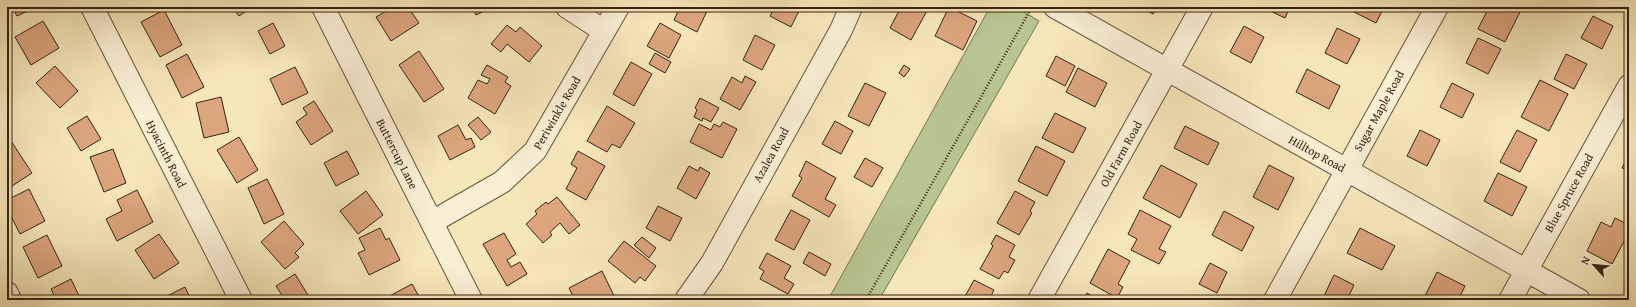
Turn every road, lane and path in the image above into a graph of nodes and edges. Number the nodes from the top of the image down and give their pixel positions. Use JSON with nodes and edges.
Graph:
{"nodes":[{"id":1,"x":92,"y":7,"type":"edge"},
{"id":2,"x":323,"y":7,"type":"edge"},
{"id":3,"x":567,"y":7,"type":"edge"},
{"id":4,"x":618,"y":7,"type":"edge"},
{"id":5,"x":851,"y":7,"type":"edge"},
{"id":6,"x":1032,"y":7,"type":"edge"},
{"id":7,"x":1055,"y":7,"type":"edge"},
{"id":8,"x":1202,"y":7,"type":"edge"},
{"id":9,"x":1437,"y":7,"type":"edge"},
{"id":10,"x":604,"y":31,"type":"junction"},
{"id":11,"x":1167,"y":70,"type":"junction"},
{"id":12,"x":1628,"y":91,"type":"edge"},
{"id":13,"x":1346,"y":170,"type":"junction"},
{"id":14,"x":432,"y":222,"type":"junction"},
{"id":15,"x":1526,"y":271,"type":"junction"},
{"id":16,"x":7,"y":293,"type":"edge"},
{"id":17,"x":10,"y":300,"type":"edge"},
{"id":18,"x":241,"y":300,"type":"edge"},
{"id":19,"x":471,"y":300,"type":"edge"},
{"id":20,"x":686,"y":300,"type":"edge"},
{"id":21,"x":866,"y":300,"type":"edge"},
{"id":22,"x":1039,"y":300,"type":"edge"},
{"id":23,"x":1275,"y":300,"type":"edge"},
{"id":24,"x":1510,"y":300,"type":"edge"},
{"id":25,"x":1579,"y":300,"type":"edge"}],
"edges":[{"from":1,"to":18,"type":"street","name":"Hyacinth Road"},
{"from":2,"to":14,"type":"street","name":"Buttercup Lane"},
{"from":3,"to":10,"type":"street"},
{"from":4,"to":10,"type":"street","name":"Periwinkle Road"},
{"from":5,"to":20,"type":"street","name":"Azalea Road"},
{"from":6,"to":21,"type":"path"},
{"from":7,"to":11,"type":"street","name":"Hilltop Road"},
{"from":8,"to":11,"type":"street","name":"Old Farm Road"},
{"from":9,"to":13,"type":"street","name":"Sugar Maple Road"},
{"from":10,"to":14,"type":"street","name":"Periwinkle Road"},
{"from":11,"to":13,"type":"street","name":"Hilltop Road"},
{"from":11,"to":22,"type":"street","name":"Old Farm Road"},
{"from":12,"to":15,"type":"street","name":"Blue Spruce Road"},
{"from":13,"to":15,"type":"street","name":"Hilltop Road"},
{"from":13,"to":23,"type":"street","name":"Sugar Maple Road"},
{"from":14,"to":19,"type":"street","name":"Buttercup Lane"},
{"from":15,"to":24,"type":"street","name":"Blue Spruce Road"},
{"from":15,"to":25,"type":"street","name":"Hilltop Road"},
{"from":16,"to":17,"type":"street"}]}
